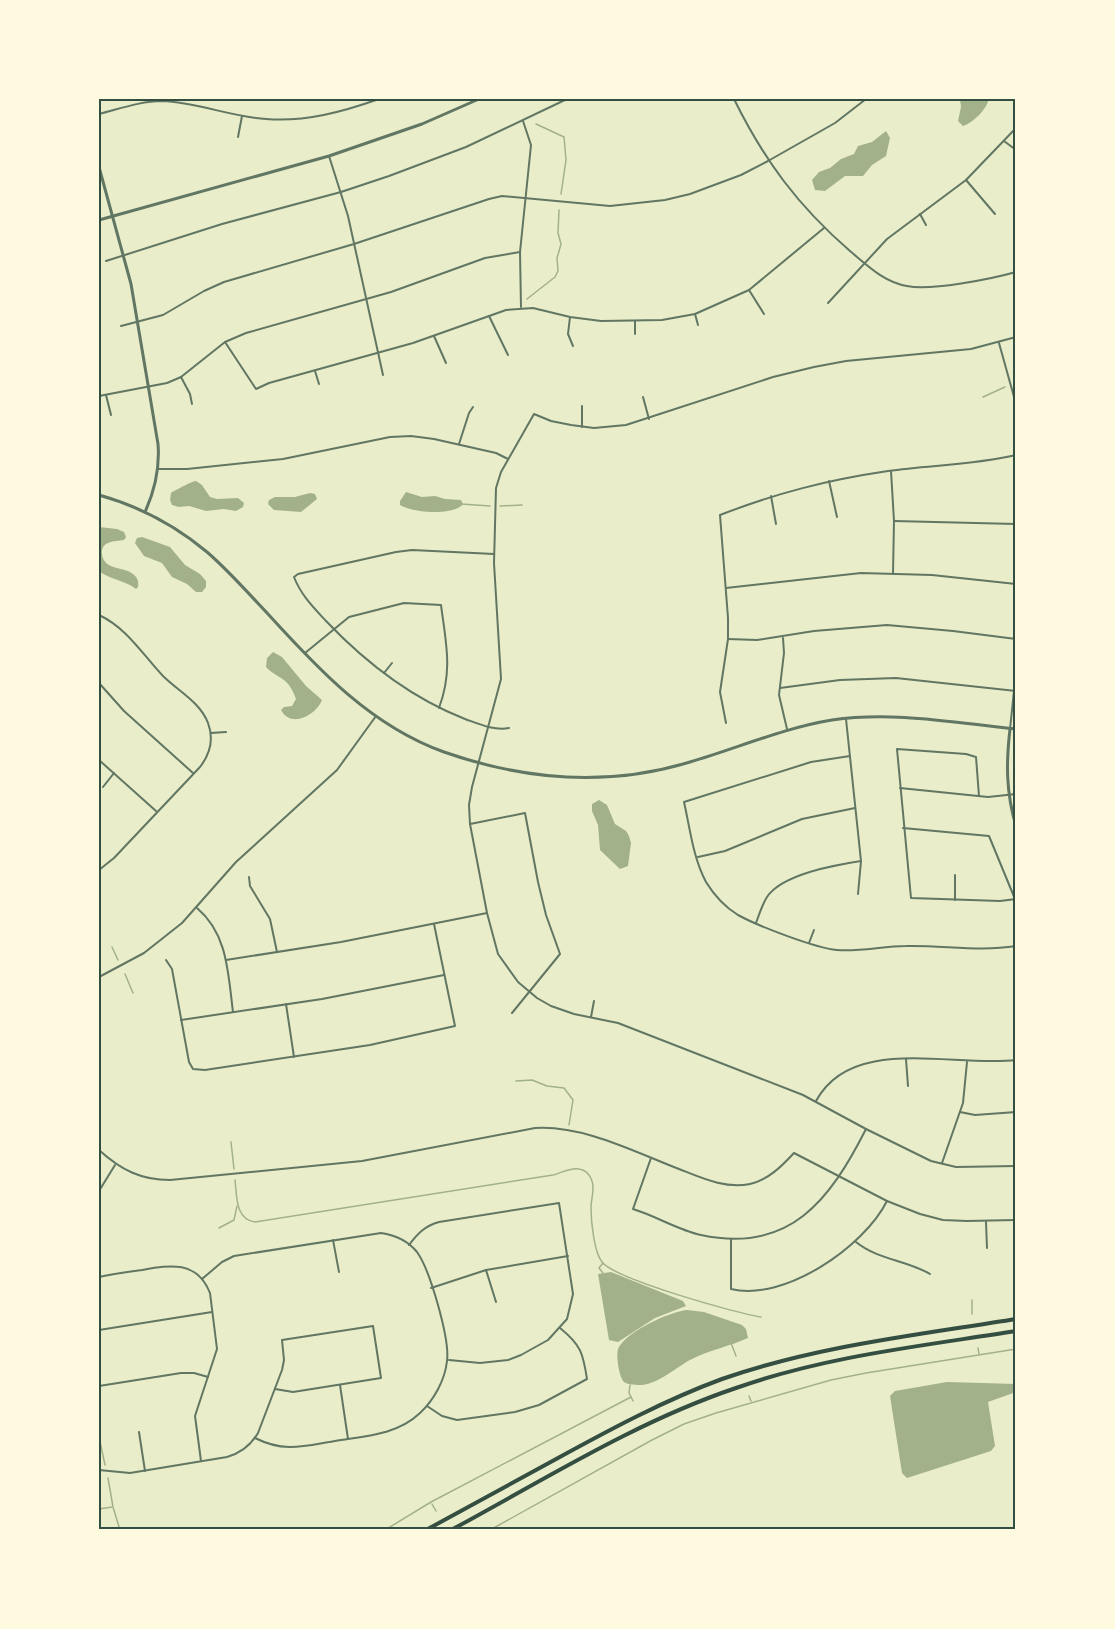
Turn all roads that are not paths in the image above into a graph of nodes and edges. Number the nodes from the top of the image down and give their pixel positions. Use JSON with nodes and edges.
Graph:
{"nodes":[{"id":1,"x":379,"y":99,"type":"edge"},
{"id":2,"x":479,"y":99,"type":"edge"},
{"id":3,"x":567,"y":99,"type":"edge"},
{"id":4,"x":734,"y":99,"type":"edge"},
{"id":5,"x":866,"y":99,"type":"edge"},
{"id":6,"x":148,"y":101,"type":"edge"},
{"id":7,"x":99,"y":114,"type":"edge"},
{"id":8,"x":242,"y":116,"type":"junction"},
{"id":9,"x":523,"y":121,"type":"junction"},
{"id":10,"x":1016,"y":128,"type":"edge"},
{"id":11,"x":238,"y":137,"type":"dead end"},
{"id":12,"x":1004,"y":141,"type":"junction"},
{"id":13,"x":1016,"y":150,"type":"edge"},
{"id":14,"x":329,"y":156,"type":"junction"},
{"id":15,"x":768,"y":161,"type":"junction"},
{"id":16,"x":99,"y":167,"type":"edge"},
{"id":17,"x":966,"y":180,"type":"junction"},
{"id":18,"x":341,"y":192,"type":"junction"},
{"id":19,"x":525,"y":198,"type":"junction"},
{"id":20,"x":920,"y":214,"type":"junction"},
{"id":21,"x":995,"y":214,"type":"dead end"},
{"id":22,"x":112,"y":216,"type":"junction"},
{"id":23,"x":99,"y":220,"type":"edge"},
{"id":24,"x":926,"y":225,"type":"dead end"},
{"id":25,"x":824,"y":228,"type":"junction"},
{"id":26,"x":354,"y":244,"type":"junction"},
{"id":27,"x":520,"y":252,"type":"junction"},
{"id":28,"x":123,"y":256,"type":"junction"},
{"id":29,"x":106,"y":261,"type":"dead end"},
{"id":30,"x":865,"y":264,"type":"junction"},
{"id":31,"x":1016,"y":272,"type":"edge"},
{"id":32,"x":749,"y":291,"type":"junction"},
{"id":33,"x":365,"y":300,"type":"junction"},
{"id":34,"x":828,"y":303,"type":"dead end"},
{"id":35,"x":521,"y":308,"type":"junction"},
{"id":36,"x":695,"y":314,"type":"junction"},
{"id":37,"x":764,"y":314,"type":"dead end"},
{"id":38,"x":489,"y":316,"type":"junction"},
{"id":39,"x":570,"y":317,"type":"junction"},
{"id":40,"x":634,"y":321,"type":"junction"},
{"id":41,"x":139,"y":322,"type":"junction"},
{"id":42,"x":698,"y":325,"type":"dead end"},
{"id":43,"x":121,"y":326,"type":"dead end"},
{"id":44,"x":635,"y":334,"type":"dead end"},
{"id":45,"x":434,"y":336,"type":"junction"},
{"id":46,"x":1016,"y":337,"type":"edge"},
{"id":47,"x":999,"y":341,"type":"junction"},
{"id":48,"x":225,"y":342,"type":"junction"},
{"id":49,"x":573,"y":346,"type":"dead end"},
{"id":50,"x":379,"y":353,"type":"junction"},
{"id":51,"x":508,"y":355,"type":"dead end"},
{"id":52,"x":446,"y":363,"type":"dead end"},
{"id":53,"x":315,"y":371,"type":"junction"},
{"id":54,"x":383,"y":375,"type":"dead end"},
{"id":55,"x":181,"y":376,"type":"junction"},
{"id":56,"x":319,"y":384,"type":"dead end"},
{"id":57,"x":149,"y":386,"type":"junction"},
{"id":58,"x":106,"y":394,"type":"junction"},
{"id":59,"x":99,"y":396,"type":"edge"},
{"id":60,"x":643,"y":397,"type":"dead end"},
{"id":61,"x":192,"y":404,"type":"dead end"},
{"id":62,"x":1016,"y":404,"type":"edge"},
{"id":63,"x":582,"y":406,"type":"dead end"},
{"id":64,"x":473,"y":407,"type":"dead end"},
{"id":65,"x":111,"y":415,"type":"dead end"},
{"id":66,"x":649,"y":419,"type":"junction"},
{"id":67,"x":582,"y":427,"type":"junction"},
{"id":68,"x":459,"y":444,"type":"junction"},
{"id":69,"x":1016,"y":454,"type":"edge"},
{"id":70,"x":508,"y":459,"type":"junction"},
{"id":71,"x":158,"y":469,"type":"junction"},
{"id":72,"x":891,"y":471,"type":"junction"},
{"id":73,"x":829,"y":481,"type":"junction"},
{"id":74,"x":99,"y":495,"type":"edge"},
{"id":75,"x":771,"y":496,"type":"junction"},
{"id":76,"x":145,"y":512,"type":"junction"},
{"id":77,"x":837,"y":517,"type":"dead end"},
{"id":78,"x":894,"y":521,"type":"junction"},
{"id":79,"x":776,"y":524,"type":"dead end"},
{"id":80,"x":1016,"y":524,"type":"edge"},
{"id":81,"x":494,"y":554,"type":"junction"},
{"id":82,"x":893,"y":573,"type":"junction"},
{"id":83,"x":1016,"y":584,"type":"edge"},
{"id":84,"x":726,"y":588,"type":"junction"},
{"id":85,"x":99,"y":615,"type":"edge"},
{"id":86,"x":333,"y":628,"type":"junction"},
{"id":87,"x":783,"y":637,"type":"junction"},
{"id":88,"x":728,"y":639,"type":"junction"},
{"id":89,"x":1016,"y":639,"type":"edge"},
{"id":90,"x":305,"y":653,"type":"junction"},
{"id":91,"x":392,"y":663,"type":"dead end"},
{"id":92,"x":1016,"y":672,"type":"edge"},
{"id":93,"x":384,"y":673,"type":"junction"},
{"id":94,"x":99,"y":683,"type":"edge"},
{"id":95,"x":780,"y":688,"type":"junction"},
{"id":96,"x":1015,"y":691,"type":"edge"},
{"id":97,"x":439,"y":708,"type":"junction"},
{"id":98,"x":376,"y":716,"type":"junction"},
{"id":99,"x":846,"y":719,"type":"junction"},
{"id":100,"x":726,"y":723,"type":"dead end"},
{"id":101,"x":489,"y":727,"type":"junction"},
{"id":102,"x":509,"y":728,"type":"dead end"},
{"id":103,"x":787,"y":729,"type":"junction"},
{"id":104,"x":1010,"y":729,"type":"junction"},
{"id":105,"x":1016,"y":729,"type":"edge"},
{"id":106,"x":226,"y":732,"type":"dead end"},
{"id":107,"x":211,"y":733,"type":"junction"},
{"id":108,"x":850,"y":756,"type":"junction"},
{"id":109,"x":99,"y":760,"type":"edge"},
{"id":110,"x":478,"y":763,"type":"junction"},
{"id":111,"x":114,"y":773,"type":"junction"},
{"id":112,"x":193,"y":773,"type":"junction"},
{"id":113,"x":103,"y":787,"type":"dead end"},
{"id":114,"x":900,"y":788,"type":"junction"},
{"id":115,"x":1016,"y":794,"type":"edge"},
{"id":116,"x":1008,"y":795,"type":"junction"},
{"id":117,"x":979,"y":796,"type":"junction"},
{"id":118,"x":855,"y":808,"type":"junction"},
{"id":119,"x":156,"y":812,"type":"junction"},
{"id":120,"x":470,"y":824,"type":"junction"},
{"id":121,"x":1016,"y":826,"type":"edge"},
{"id":122,"x":903,"y":828,"type":"junction"},
{"id":123,"x":697,"y":858,"type":"junction"},
{"id":124,"x":861,"y":861,"type":"junction"},
{"id":125,"x":99,"y":870,"type":"edge"},
{"id":126,"x":955,"y":875,"type":"dead end"},
{"id":127,"x":249,"y":877,"type":"dead end"},
{"id":128,"x":858,"y":894,"type":"dead end"},
{"id":129,"x":1016,"y":899,"type":"edge"},
{"id":130,"x":955,"y":900,"type":"junction"},
{"id":131,"x":197,"y":908,"type":"junction"},
{"id":132,"x":488,"y":913,"type":"junction"},
{"id":133,"x":756,"y":923,"type":"junction"},
{"id":134,"x":434,"y":924,"type":"junction"},
{"id":135,"x":814,"y":930,"type":"dead end"},
{"id":136,"x":809,"y":943,"type":"junction"},
{"id":137,"x":1016,"y":946,"type":"edge"},
{"id":138,"x":277,"y":952,"type":"junction"},
{"id":139,"x":166,"y":960,"type":"dead end"},
{"id":140,"x":226,"y":960,"type":"junction"},
{"id":141,"x":444,"y":975,"type":"junction"},
{"id":142,"x":99,"y":977,"type":"edge"},
{"id":143,"x":529,"y":992,"type":"junction"},
{"id":144,"x":594,"y":1001,"type":"dead end"},
{"id":145,"x":286,"y":1004,"type":"junction"},
{"id":146,"x":233,"y":1012,"type":"junction"},
{"id":147,"x":512,"y":1013,"type":"dead end"},
{"id":148,"x":591,"y":1017,"type":"junction"},
{"id":149,"x":180,"y":1020,"type":"junction"},
{"id":150,"x":294,"y":1057,"type":"junction"},
{"id":151,"x":906,"y":1059,"type":"junction"},
{"id":152,"x":1016,"y":1060,"type":"edge"},
{"id":153,"x":967,"y":1062,"type":"junction"},
{"id":154,"x":908,"y":1086,"type":"dead end"},
{"id":155,"x":816,"y":1101,"type":"junction"},
{"id":156,"x":1016,"y":1112,"type":"edge"},
{"id":157,"x":960,"y":1113,"type":"junction"},
{"id":158,"x":866,"y":1129,"type":"junction"},
{"id":159,"x":99,"y":1150,"type":"edge"},
{"id":160,"x":651,"y":1158,"type":"junction"},
{"id":161,"x":942,"y":1164,"type":"junction"},
{"id":162,"x":115,"y":1165,"type":"junction"},
{"id":163,"x":1016,"y":1167,"type":"edge"},
{"id":164,"x":840,"y":1177,"type":"junction"},
{"id":165,"x":99,"y":1191,"type":"edge"},
{"id":166,"x":886,"y":1201,"type":"junction"},
{"id":167,"x":1016,"y":1220,"type":"edge"},
{"id":168,"x":986,"y":1222,"type":"junction"},
{"id":169,"x":731,"y":1239,"type":"junction"},
{"id":170,"x":333,"y":1240,"type":"junction"},
{"id":171,"x":856,"y":1242,"type":"junction"},
{"id":172,"x":409,"y":1245,"type":"junction"},
{"id":173,"x":987,"y":1248,"type":"dead end"},
{"id":174,"x":568,"y":1256,"type":"junction"},
{"id":175,"x":486,"y":1270,"type":"junction"},
{"id":176,"x":339,"y":1272,"type":"dead end"},
{"id":177,"x":930,"y":1274,"type":"dead end"},
{"id":178,"x":99,"y":1277,"type":"edge"},
{"id":179,"x":202,"y":1279,"type":"junction"},
{"id":180,"x":431,"y":1288,"type":"junction"},
{"id":181,"x":496,"y":1302,"type":"dead end"},
{"id":182,"x":212,"y":1312,"type":"junction"},
{"id":183,"x":1016,"y":1319,"type":"edge"},
{"id":184,"x":560,"y":1328,"type":"junction"},
{"id":185,"x":99,"y":1330,"type":"edge"},
{"id":186,"x":1016,"y":1331,"type":"edge"},
{"id":187,"x":447,"y":1359,"type":"junction"},
{"id":188,"x":208,"y":1377,"type":"junction"},
{"id":189,"x":340,"y":1384,"type":"junction"},
{"id":190,"x":99,"y":1386,"type":"edge"},
{"id":191,"x":275,"y":1389,"type":"junction"},
{"id":192,"x":426,"y":1406,"type":"junction"},
{"id":193,"x":138,"y":1432,"type":"dead end"},
{"id":194,"x":255,"y":1437,"type":"junction"},
{"id":195,"x":348,"y":1439,"type":"junction"},
{"id":196,"x":201,"y":1462,"type":"junction"},
{"id":197,"x":99,"y":1470,"type":"edge"},
{"id":198,"x":145,"y":1471,"type":"junction"},
{"id":199,"x":426,"y":1530,"type":"edge"},
{"id":200,"x":451,"y":1530,"type":"edge"}],
"edges":[{"from":1,"to":8,"type":"street"},
{"from":2,"to":14,"type":"street"},
{"from":3,"to":9,"type":"street"},
{"from":4,"to":15,"type":"street"},
{"from":5,"to":15,"type":"street"},
{"from":6,"to":7,"type":"street"},
{"from":6,"to":8,"type":"street"},
{"from":8,"to":11,"type":"street"},
{"from":9,"to":18,"type":"street"},
{"from":9,"to":19,"type":"street"},
{"from":10,"to":12,"type":"street"},
{"from":12,"to":13,"type":"street"},
{"from":12,"to":17,"type":"street"},
{"from":14,"to":18,"type":"street"},
{"from":14,"to":22,"type":"street"},
{"from":15,"to":19,"type":"street"},
{"from":15,"to":25,"type":"street"},
{"from":16,"to":22,"type":"street"},
{"from":17,"to":20,"type":"street"},
{"from":17,"to":21,"type":"street"},
{"from":18,"to":26,"type":"street"},
{"from":18,"to":28,"type":"street"},
{"from":19,"to":26,"type":"street"},
{"from":19,"to":27,"type":"street"},
{"from":20,"to":24,"type":"street"},
{"from":20,"to":30,"type":"street"},
{"from":22,"to":23,"type":"street"},
{"from":22,"to":28,"type":"street"},
{"from":25,"to":30,"type":"street"},
{"from":25,"to":32,"type":"street"},
{"from":26,"to":33,"type":"street"},
{"from":26,"to":41,"type":"street"},
{"from":27,"to":33,"type":"street"},
{"from":27,"to":35,"type":"street"},
{"from":28,"to":29,"type":"street"},
{"from":28,"to":41,"type":"street"},
{"from":30,"to":31,"type":"street"},
{"from":30,"to":34,"type":"street"},
{"from":32,"to":36,"type":"street"},
{"from":32,"to":37,"type":"street"},
{"from":33,"to":48,"type":"street"},
{"from":33,"to":50,"type":"street"},
{"from":35,"to":38,"type":"street"},
{"from":35,"to":39,"type":"street"},
{"from":36,"to":40,"type":"street"},
{"from":36,"to":42,"type":"street"},
{"from":38,"to":45,"type":"street"},
{"from":38,"to":51,"type":"street"},
{"from":39,"to":40,"type":"street"},
{"from":39,"to":49,"type":"street"},
{"from":40,"to":44,"type":"street"},
{"from":41,"to":43,"type":"street"},
{"from":41,"to":57,"type":"street"},
{"from":45,"to":50,"type":"street"},
{"from":45,"to":52,"type":"street"},
{"from":46,"to":47,"type":"street"},
{"from":47,"to":62,"type":"street"},
{"from":47,"to":66,"type":"street"},
{"from":48,"to":53,"type":"street"},
{"from":48,"to":55,"type":"street"},
{"from":50,"to":53,"type":"street"},
{"from":50,"to":54,"type":"street"},
{"from":53,"to":56,"type":"street"},
{"from":55,"to":57,"type":"street"},
{"from":55,"to":61,"type":"street"},
{"from":57,"to":58,"type":"street"},
{"from":57,"to":71,"type":"street"},
{"from":58,"to":59,"type":"street"},
{"from":58,"to":65,"type":"street"},
{"from":60,"to":66,"type":"street"},
{"from":63,"to":67,"type":"street"},
{"from":64,"to":68,"type":"street"},
{"from":66,"to":67,"type":"street"},
{"from":67,"to":70,"type":"street"},
{"from":68,"to":70,"type":"street"},
{"from":68,"to":71,"type":"street"},
{"from":69,"to":72,"type":"street"},
{"from":70,"to":81,"type":"street"},
{"from":71,"to":76,"type":"street"},
{"from":72,"to":73,"type":"street"},
{"from":72,"to":78,"type":"street"},
{"from":73,"to":75,"type":"street"},
{"from":73,"to":77,"type":"street"},
{"from":74,"to":76,"type":"street"},
{"from":75,"to":79,"type":"street"},
{"from":75,"to":84,"type":"street"},
{"from":76,"to":90,"type":"street"},
{"from":78,"to":80,"type":"street"},
{"from":78,"to":82,"type":"street"},
{"from":81,"to":86,"type":"street"},
{"from":81,"to":101,"type":"street"},
{"from":82,"to":83,"type":"street"},
{"from":82,"to":84,"type":"street"},
{"from":84,"to":88,"type":"street"},
{"from":85,"to":107,"type":"street"},
{"from":86,"to":90,"type":"street"},
{"from":86,"to":93,"type":"street"},
{"from":86,"to":97,"type":"street"},
{"from":87,"to":88,"type":"street"},
{"from":87,"to":89,"type":"street"},
{"from":87,"to":95,"type":"street"},
{"from":88,"to":100,"type":"street"},
{"from":90,"to":98,"type":"street"},
{"from":91,"to":93,"type":"street"},
{"from":92,"to":96,"type":"street"},
{"from":93,"to":97,"type":"street"},
{"from":94,"to":112,"type":"street"},
{"from":95,"to":96,"type":"street"},
{"from":95,"to":103,"type":"street"},
{"from":96,"to":104,"type":"street"},
{"from":97,"to":101,"type":"street"},
{"from":98,"to":110,"type":"street"},
{"from":98,"to":131,"type":"street"},
{"from":99,"to":103,"type":"street"},
{"from":99,"to":104,"type":"street"},
{"from":99,"to":108,"type":"street"},
{"from":101,"to":102,"type":"street"},
{"from":101,"to":110,"type":"street"},
{"from":103,"to":110,"type":"street"},
{"from":104,"to":105,"type":"street"},
{"from":104,"to":116,"type":"street"},
{"from":106,"to":107,"type":"street"},
{"from":107,"to":112,"type":"street"},
{"from":108,"to":118,"type":"street"},
{"from":108,"to":123,"type":"street"},
{"from":109,"to":111,"type":"street"},
{"from":110,"to":120,"type":"street"},
{"from":111,"to":113,"type":"street"},
{"from":111,"to":119,"type":"street"},
{"from":112,"to":119,"type":"street"},
{"from":114,"to":117,"type":"street"},
{"from":114,"to":117,"type":"street"},
{"from":114,"to":122,"type":"street"},
{"from":115,"to":116,"type":"street"},
{"from":116,"to":117,"type":"street"},
{"from":116,"to":121,"type":"street"},
{"from":118,"to":123,"type":"street"},
{"from":118,"to":124,"type":"street"},
{"from":119,"to":125,"type":"street"},
{"from":120,"to":132,"type":"street"},
{"from":120,"to":143,"type":"street"},
{"from":122,"to":129,"type":"street"},
{"from":122,"to":130,"type":"street"},
{"from":123,"to":133,"type":"street"},
{"from":124,"to":128,"type":"street"},
{"from":124,"to":133,"type":"street"},
{"from":126,"to":130,"type":"street"},
{"from":127,"to":138,"type":"street"},
{"from":129,"to":130,"type":"street"},
{"from":131,"to":140,"type":"street"},
{"from":131,"to":142,"type":"street"},
{"from":132,"to":134,"type":"street"},
{"from":132,"to":143,"type":"street"},
{"from":133,"to":136,"type":"street"},
{"from":134,"to":138,"type":"street"},
{"from":134,"to":141,"type":"street"},
{"from":135,"to":136,"type":"street"},
{"from":136,"to":137,"type":"street"},
{"from":138,"to":140,"type":"street"},
{"from":139,"to":149,"type":"street"},
{"from":140,"to":146,"type":"street"},
{"from":141,"to":145,"type":"street"},
{"from":141,"to":150,"type":"street"},
{"from":143,"to":147,"type":"street"},
{"from":143,"to":148,"type":"street"},
{"from":144,"to":148,"type":"street"},
{"from":145,"to":146,"type":"street"},
{"from":145,"to":150,"type":"street"},
{"from":146,"to":149,"type":"street"},
{"from":148,"to":155,"type":"street"},
{"from":149,"to":150,"type":"street"},
{"from":151,"to":153,"type":"street"},
{"from":151,"to":154,"type":"street"},
{"from":151,"to":155,"type":"street"},
{"from":152,"to":153,"type":"street"},
{"from":153,"to":157,"type":"street"},
{"from":155,"to":158,"type":"street"},
{"from":156,"to":157,"type":"street"},
{"from":157,"to":161,"type":"street"},
{"from":158,"to":161,"type":"street"},
{"from":158,"to":164,"type":"street"},
{"from":159,"to":162,"type":"street"},
{"from":160,"to":162,"type":"street"},
{"from":160,"to":164,"type":"street"},
{"from":160,"to":169,"type":"street"},
{"from":161,"to":163,"type":"street"},
{"from":162,"to":165,"type":"street"},
{"from":164,"to":166,"type":"street"},
{"from":164,"to":169,"type":"street"},
{"from":166,"to":168,"type":"street"},
{"from":166,"to":171,"type":"street"},
{"from":167,"to":168,"type":"street"},
{"from":168,"to":173,"type":"street"},
{"from":169,"to":171,"type":"street"},
{"from":170,"to":172,"type":"street"},
{"from":170,"to":176,"type":"street"},
{"from":170,"to":179,"type":"street"},
{"from":171,"to":177,"type":"street"},
{"from":172,"to":174,"type":"street"},
{"from":172,"to":180,"type":"street"},
{"from":174,"to":175,"type":"street"},
{"from":174,"to":184,"type":"street"},
{"from":175,"to":180,"type":"street"},
{"from":175,"to":181,"type":"street"},
{"from":178,"to":179,"type":"street"},
{"from":179,"to":182,"type":"street"},
{"from":180,"to":187,"type":"street"},
{"from":182,"to":185,"type":"street"},
{"from":182,"to":188,"type":"street"},
{"from":183,"to":199,"type":"highway"},
{"from":184,"to":187,"type":"street"},
{"from":184,"to":192,"type":"street"},
{"from":186,"to":200,"type":"highway"},
{"from":187,"to":192,"type":"street"},
{"from":188,"to":190,"type":"street"},
{"from":188,"to":196,"type":"street"},
{"from":189,"to":191,"type":"street"},
{"from":189,"to":191,"type":"street"},
{"from":189,"to":195,"type":"street"},
{"from":191,"to":194,"type":"street"},
{"from":192,"to":195,"type":"street"},
{"from":193,"to":198,"type":"street"},
{"from":194,"to":195,"type":"street"},
{"from":194,"to":196,"type":"street"},
{"from":196,"to":198,"type":"street"},
{"from":197,"to":198,"type":"street"}]}
